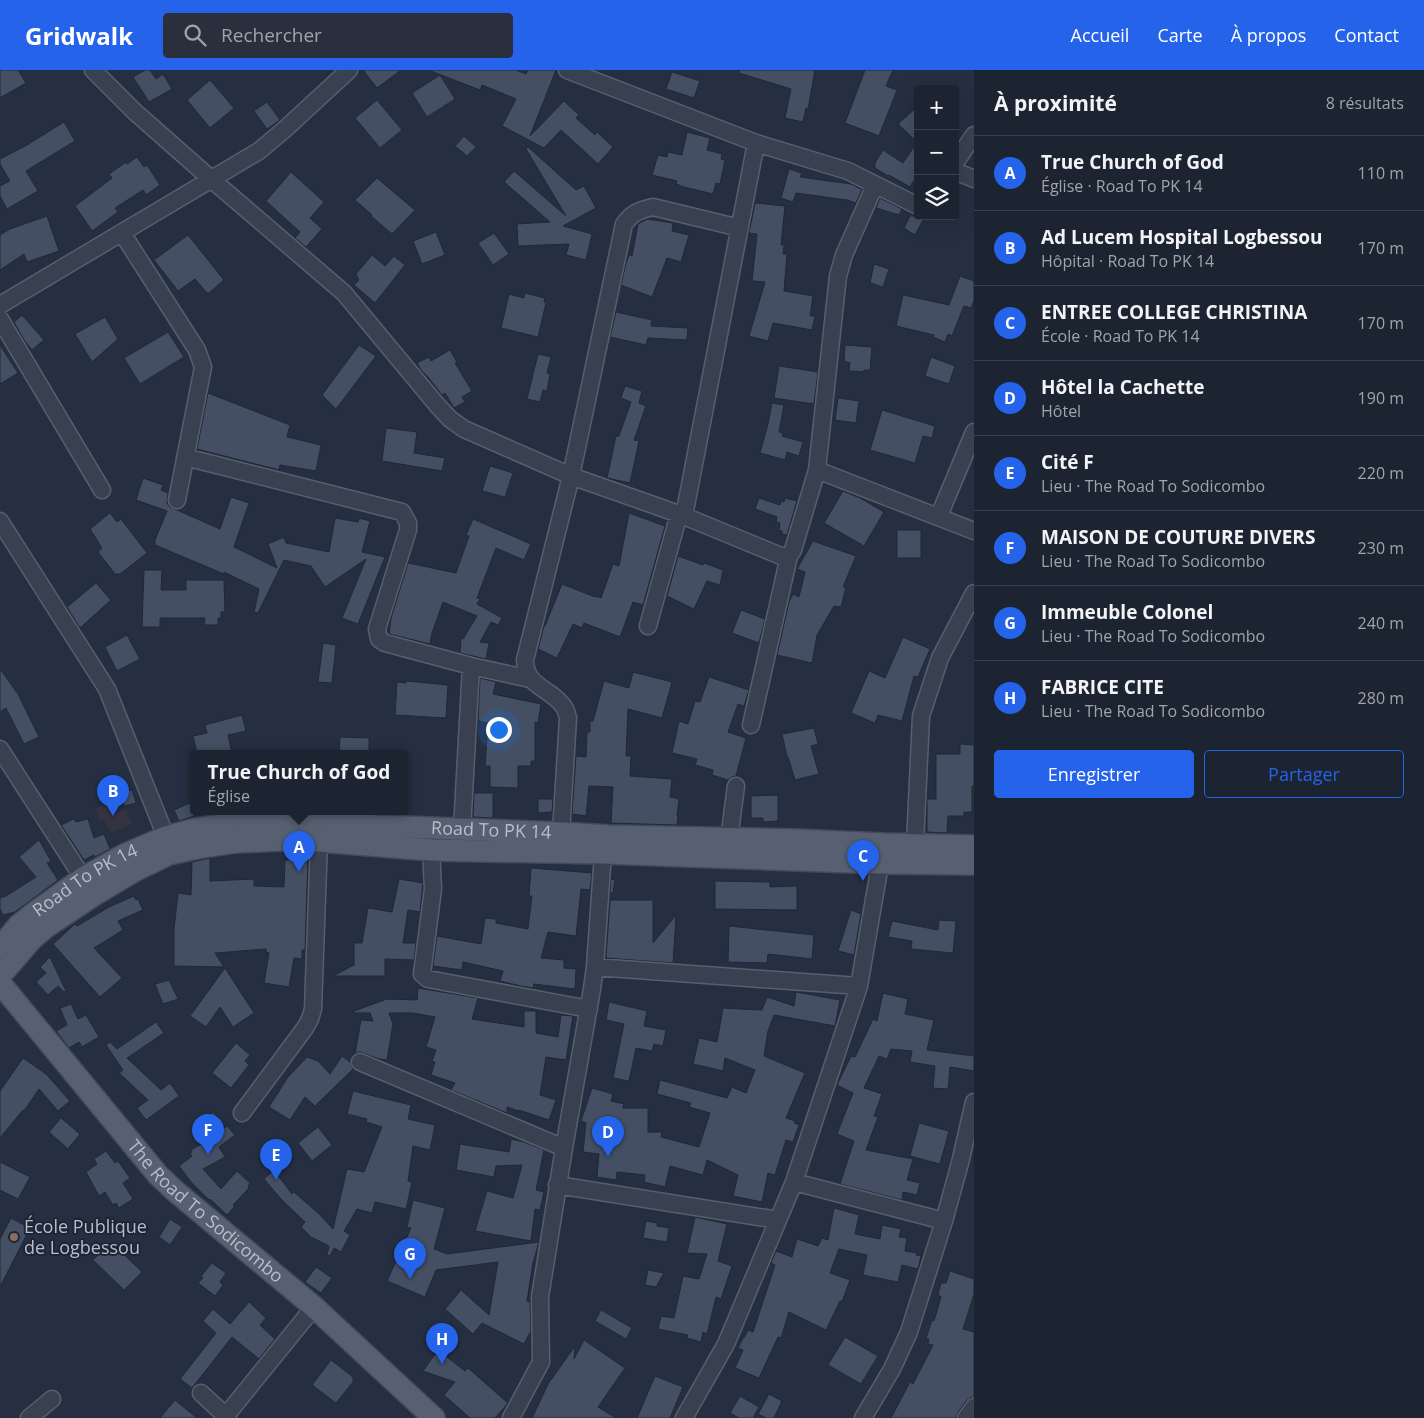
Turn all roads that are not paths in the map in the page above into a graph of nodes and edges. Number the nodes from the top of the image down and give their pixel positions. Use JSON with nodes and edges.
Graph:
{"nodes":[{"id":1,"x":93,"y":70,"type":"edge"},
{"id":2,"x":349,"y":70,"type":"edge"},
{"id":3,"x":567,"y":70,"type":"edge"},
{"id":4,"x":974,"y":136,"type":"edge"},
{"id":5,"x":756,"y":143,"type":"junction"},
{"id":6,"x":959,"y":157,"type":"edge"},
{"id":7,"x":959,"y":173,"type":"edge"},
{"id":8,"x":211,"y":179,"type":"junction"},
{"id":9,"x":974,"y":179,"type":"edge"},
{"id":10,"x":875,"y":185,"type":"junction"},
{"id":11,"x":914,"y":204,"type":"edge"},
{"id":12,"x":740,"y":228,"type":"junction"},
{"id":13,"x":122,"y":233,"type":"junction"},
{"id":14,"x":0,"y":305,"type":"edge"},
{"id":15,"x":0,"y":320,"type":"edge"},
{"id":16,"x":974,"y":432,"type":"edge"},
{"id":17,"x":185,"y":457,"type":"junction"},
{"id":18,"x":817,"y":470,"type":"junction"},
{"id":19,"x":571,"y":476,"type":"junction"},
{"id":20,"x":102,"y":490,"type":"dead end"},
{"id":21,"x":177,"y":500,"type":"dead end"},
{"id":22,"x":681,"y":515,"type":"junction"},
{"id":23,"x":939,"y":516,"type":"junction"},
{"id":24,"x":0,"y":521,"type":"edge"},
{"id":25,"x":974,"y":531,"type":"edge"},
{"id":26,"x":790,"y":556,"type":"junction"},
{"id":27,"x":974,"y":593,"type":"edge"},
{"id":28,"x":648,"y":626,"type":"dead end"},
{"id":29,"x":471,"y":666,"type":"junction"},
{"id":30,"x":530,"y":679,"type":"junction"},
{"id":31,"x":751,"y":725,"type":"dead end"},
{"id":32,"x":0,"y":749,"type":"edge"},
{"id":33,"x":736,"y":786,"type":"dead end"},
{"id":34,"x":462,"y":830,"type":"junction"},
{"id":35,"x":561,"y":832,"type":"junction"},
{"id":36,"x":166,"y":837,"type":"junction"},
{"id":37,"x":729,"y":839,"type":"junction"},
{"id":38,"x":319,"y":841,"type":"junction"},
{"id":39,"x":915,"y":844,"type":"junction"},
{"id":40,"x":974,"y":846,"type":"edge"},
{"id":41,"x":431,"y":850,"type":"junction"},
{"id":42,"x":603,"y":853,"type":"junction"},
{"id":43,"x":882,"y":854,"type":"junction"},
{"id":44,"x":974,"y":864,"type":"edge"},
{"id":45,"x":84,"y":878,"type":"junction"},
{"id":46,"x":12,"y":943,"type":"edge"},
{"id":47,"x":595,"y":967,"type":"junction"},
{"id":48,"x":0,"y":976,"type":"edge"},
{"id":49,"x":0,"y":983,"type":"edge"},
{"id":50,"x":859,"y":986,"type":"junction"},
{"id":51,"x":589,"y":1009,"type":"junction"},
{"id":52,"x":360,"y":1062,"type":"dead end"},
{"id":53,"x":974,"y":1102,"type":"edge"},
{"id":54,"x":242,"y":1113,"type":"dead end"},
{"id":55,"x":564,"y":1148,"type":"junction"},
{"id":56,"x":794,"y":1182,"type":"junction"},
{"id":57,"x":557,"y":1185,"type":"junction"},
{"id":58,"x":778,"y":1220,"type":"junction"},
{"id":59,"x":944,"y":1221,"type":"junction"},
{"id":60,"x":314,"y":1307,"type":"junction"},
{"id":61,"x":201,"y":1393,"type":"dead end"},
{"id":62,"x":52,"y":1399,"type":"dead end"},
{"id":63,"x":974,"y":1407,"type":"edge"},
{"id":64,"x":226,"y":1417,"type":"edge"},
{"id":65,"x":30,"y":1418,"type":"edge"},
{"id":66,"x":434,"y":1418,"type":"edge"},
{"id":67,"x":510,"y":1418,"type":"edge"},
{"id":68,"x":684,"y":1418,"type":"edge"},
{"id":69,"x":863,"y":1418,"type":"edge"},
{"id":70,"x":966,"y":1418,"type":"edge"}],
"edges":[{"from":1,"to":8,"type":"street"},
{"from":2,"to":8,"type":"street"},
{"from":3,"to":5,"type":"street"},
{"from":4,"to":6,"type":"street"},
{"from":5,"to":10,"type":"street"},
{"from":5,"to":12,"type":"street"},
{"from":7,"to":9,"type":"street"},
{"from":8,"to":13,"type":"street"},
{"from":8,"to":19,"type":"street"},
{"from":10,"to":11,"type":"street"},
{"from":10,"to":18,"type":"street"},
{"from":12,"to":19,"type":"street"},
{"from":12,"to":22,"type":"street"},
{"from":13,"to":14,"type":"street"},
{"from":13,"to":17,"type":"street"},
{"from":15,"to":20,"type":"street"},
{"from":16,"to":23,"type":"street"},
{"from":17,"to":21,"type":"street"},
{"from":17,"to":29,"type":"street"},
{"from":18,"to":23,"type":"street"},
{"from":18,"to":26,"type":"street"},
{"from":19,"to":22,"type":"street"},
{"from":19,"to":30,"type":"street"},
{"from":22,"to":26,"type":"street"},
{"from":22,"to":28,"type":"street"},
{"from":23,"to":25,"type":"street"},
{"from":24,"to":36,"type":"street"},
{"from":26,"to":31,"type":"street"},
{"from":27,"to":39,"type":"street"},
{"from":29,"to":30,"type":"street"},
{"from":29,"to":34,"type":"street"},
{"from":30,"to":35,"type":"street"},
{"from":32,"to":45,"type":"street"},
{"from":33,"to":37,"type":"street"},
{"from":34,"to":35,"type":"main road","name":"Road To PK 14"},
{"from":34,"to":36,"type":"main road","name":"Road To PK 14"},
{"from":35,"to":37,"type":"main road","name":"Road To PK 14"},
{"from":36,"to":45,"type":"main road","name":"Road To PK 14"},
{"from":37,"to":43,"type":"main road","name":"Road To PK 14"},
{"from":38,"to":41,"type":"main road","name":"Road To PK 14"},
{"from":38,"to":46,"type":"main road","name":"Road To PK 14"},
{"from":38,"to":54,"type":"street"},
{"from":39,"to":40,"type":"main road","name":"Road To PK 14"},
{"from":39,"to":43,"type":"main road","name":"Road To PK 14"},
{"from":41,"to":42,"type":"main road","name":"Road To PK 14"},
{"from":41,"to":51,"type":"street"},
{"from":42,"to":43,"type":"main road","name":"Road To PK 14"},
{"from":42,"to":47,"type":"street"},
{"from":43,"to":44,"type":"main road","name":"Road To PK 14"},
{"from":43,"to":50,"type":"street"},
{"from":45,"to":46,"type":"main road","name":"Road To PK 14"},
{"from":46,"to":48,"type":"main road"},
{"from":47,"to":50,"type":"street"},
{"from":47,"to":51,"type":"street"},
{"from":49,"to":60,"type":"main road","name":"The Road To Sodicombo"},
{"from":50,"to":56,"type":"street"},
{"from":51,"to":55,"type":"street"},
{"from":52,"to":55,"type":"street"},
{"from":53,"to":59,"type":"street"},
{"from":55,"to":57,"type":"street"},
{"from":56,"to":58,"type":"street"},
{"from":56,"to":59,"type":"street"},
{"from":57,"to":58,"type":"street"},
{"from":57,"to":67,"type":"street"},
{"from":58,"to":68,"type":"street"},
{"from":59,"to":69,"type":"street"},
{"from":60,"to":64,"type":"street"},
{"from":60,"to":66,"type":"main road","name":"The Road To Sodicombo"},
{"from":61,"to":64,"type":"street"},
{"from":62,"to":65,"type":"street"},
{"from":63,"to":70,"type":"street"}]}
